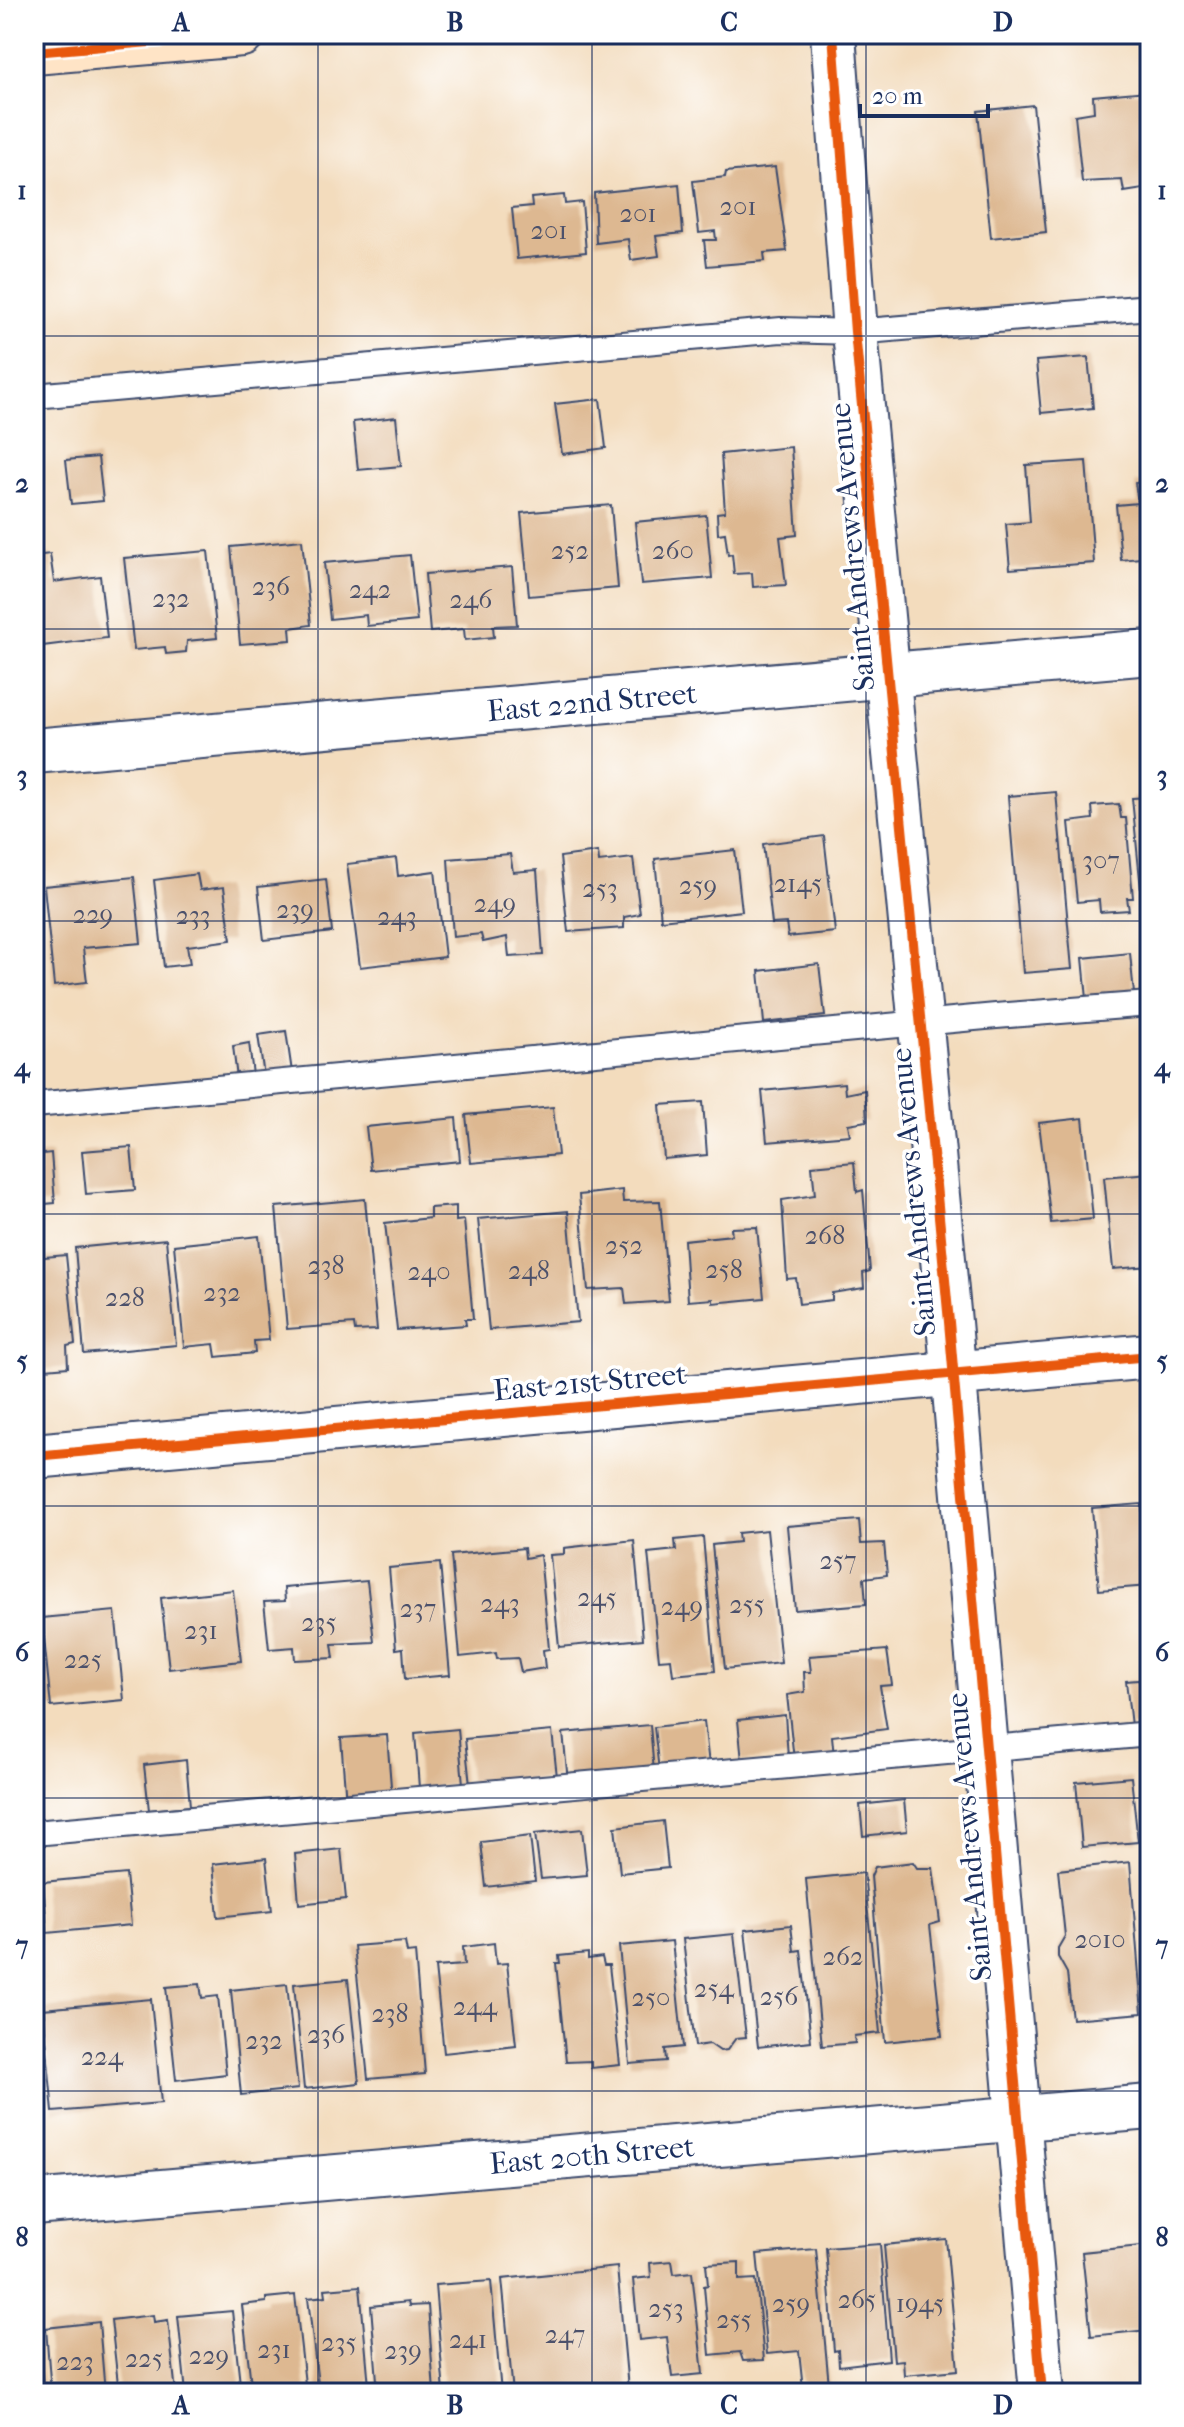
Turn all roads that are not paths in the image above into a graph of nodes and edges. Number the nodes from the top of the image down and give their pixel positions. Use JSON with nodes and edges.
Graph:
{"nodes":[{"id":1,"x":242,"y":34,"type":"edge"},
{"id":2,"x":833,"y":34,"type":"edge"},
{"id":3,"x":34,"y":52,"type":"edge"},
{"id":4,"x":1150,"y":307,"type":"edge"},
{"id":5,"x":855,"y":332,"type":"junction"},
{"id":6,"x":34,"y":396,"type":"edge"},
{"id":7,"x":1150,"y":652,"type":"edge"},
{"id":8,"x":888,"y":676,"type":"junction"},
{"id":9,"x":34,"y":751,"type":"edge"},
{"id":10,"x":1150,"y":1004,"type":"edge"},
{"id":11,"x":922,"y":1024,"type":"junction"},
{"id":12,"x":34,"y":1105,"type":"edge"},
{"id":13,"x":1150,"y":1356,"type":"edge"},
{"id":14,"x":954,"y":1374,"type":"junction"},
{"id":15,"x":34,"y":1456,"type":"edge"},
{"id":16,"x":1150,"y":1734,"type":"edge"},
{"id":17,"x":985,"y":1749,"type":"junction"},
{"id":18,"x":34,"y":1833,"type":"edge"},
{"id":19,"x":1150,"y":2107,"type":"edge"},
{"id":20,"x":1018,"y":2118,"type":"junction"},
{"id":21,"x":34,"y":2203,"type":"edge"},
{"id":22,"x":1042,"y":2393,"type":"edge"}],
"edges":[{"from":1,"to":3,"type":"street"},
{"from":2,"to":5,"type":"street","name":"Saint Andrews Avenue"},
{"from":4,"to":5,"type":"lane"},
{"from":5,"to":6,"type":"lane"},
{"from":5,"to":8,"type":"street","name":"Saint Andrews Avenue"},
{"from":7,"to":8,"type":"street","name":"East 22nd Street"},
{"from":8,"to":9,"type":"street","name":"East 22nd Street"},
{"from":8,"to":11,"type":"street","name":"Saint Andrews Avenue"},
{"from":10,"to":11,"type":"lane"},
{"from":11,"to":12,"type":"lane"},
{"from":11,"to":14,"type":"street","name":"Saint Andrews Avenue"},
{"from":13,"to":14,"type":"street","name":"East 21st Street"},
{"from":14,"to":15,"type":"street","name":"East 21st Street"},
{"from":14,"to":17,"type":"street","name":"Saint Andrews Avenue"},
{"from":16,"to":17,"type":"lane"},
{"from":17,"to":18,"type":"lane"},
{"from":17,"to":20,"type":"street","name":"Saint Andrews Avenue"},
{"from":19,"to":20,"type":"street","name":"East 20th Street"},
{"from":20,"to":21,"type":"street","name":"East 20th Street"},
{"from":20,"to":22,"type":"street","name":"Saint Andrews Avenue"}]}
